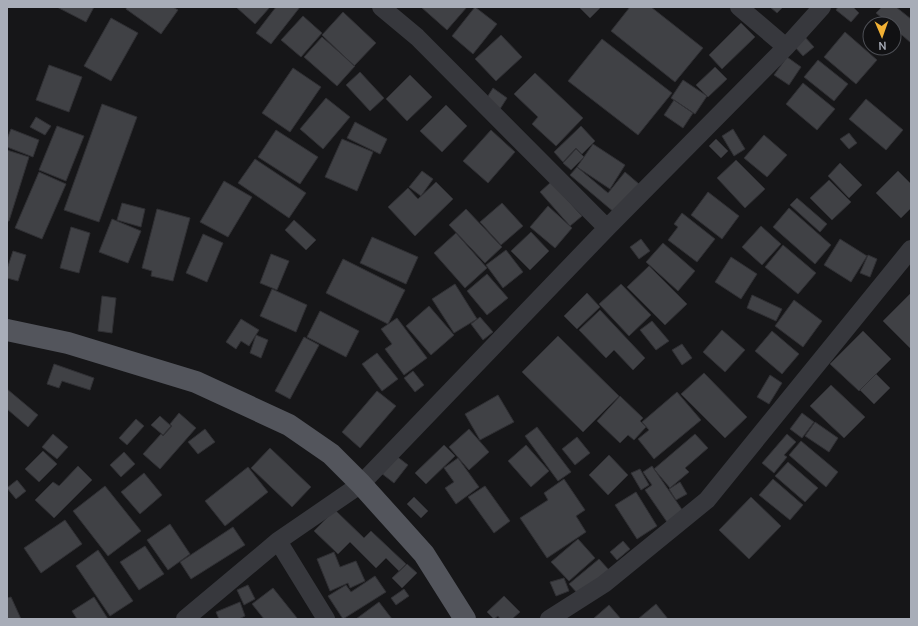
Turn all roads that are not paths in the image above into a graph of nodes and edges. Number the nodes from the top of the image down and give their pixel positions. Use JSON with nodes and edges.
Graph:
{"nodes":[{"id":1,"x":381,"y":7,"type":"edge"},
{"id":2,"x":739,"y":7,"type":"edge"},
{"id":3,"x":822,"y":7,"type":"edge"},
{"id":4,"x":786,"y":47,"type":"junction"},
{"id":5,"x":607,"y":228,"type":"junction"},
{"id":6,"x":911,"y":249,"type":"edge"},
{"id":7,"x":7,"y":330,"type":"edge"},
{"id":8,"x":360,"y":484,"type":"junction"},
{"id":9,"x":278,"y":541,"type":"junction"},
{"id":10,"x":185,"y":619,"type":"edge"},
{"id":11,"x":326,"y":619,"type":"edge"},
{"id":12,"x":465,"y":619,"type":"edge"},
{"id":13,"x":548,"y":619,"type":"edge"}],
"edges":[{"from":1,"to":5,"type":"street"},
{"from":2,"to":4,"type":"street"},
{"from":3,"to":4,"type":"street"},
{"from":4,"to":5,"type":"street"},
{"from":5,"to":8,"type":"street"},
{"from":6,"to":13,"type":"street"},
{"from":7,"to":8,"type":"main road"},
{"from":8,"to":9,"type":"street"},
{"from":8,"to":12,"type":"main road"},
{"from":9,"to":10,"type":"street"},
{"from":9,"to":11,"type":"street"}]}
